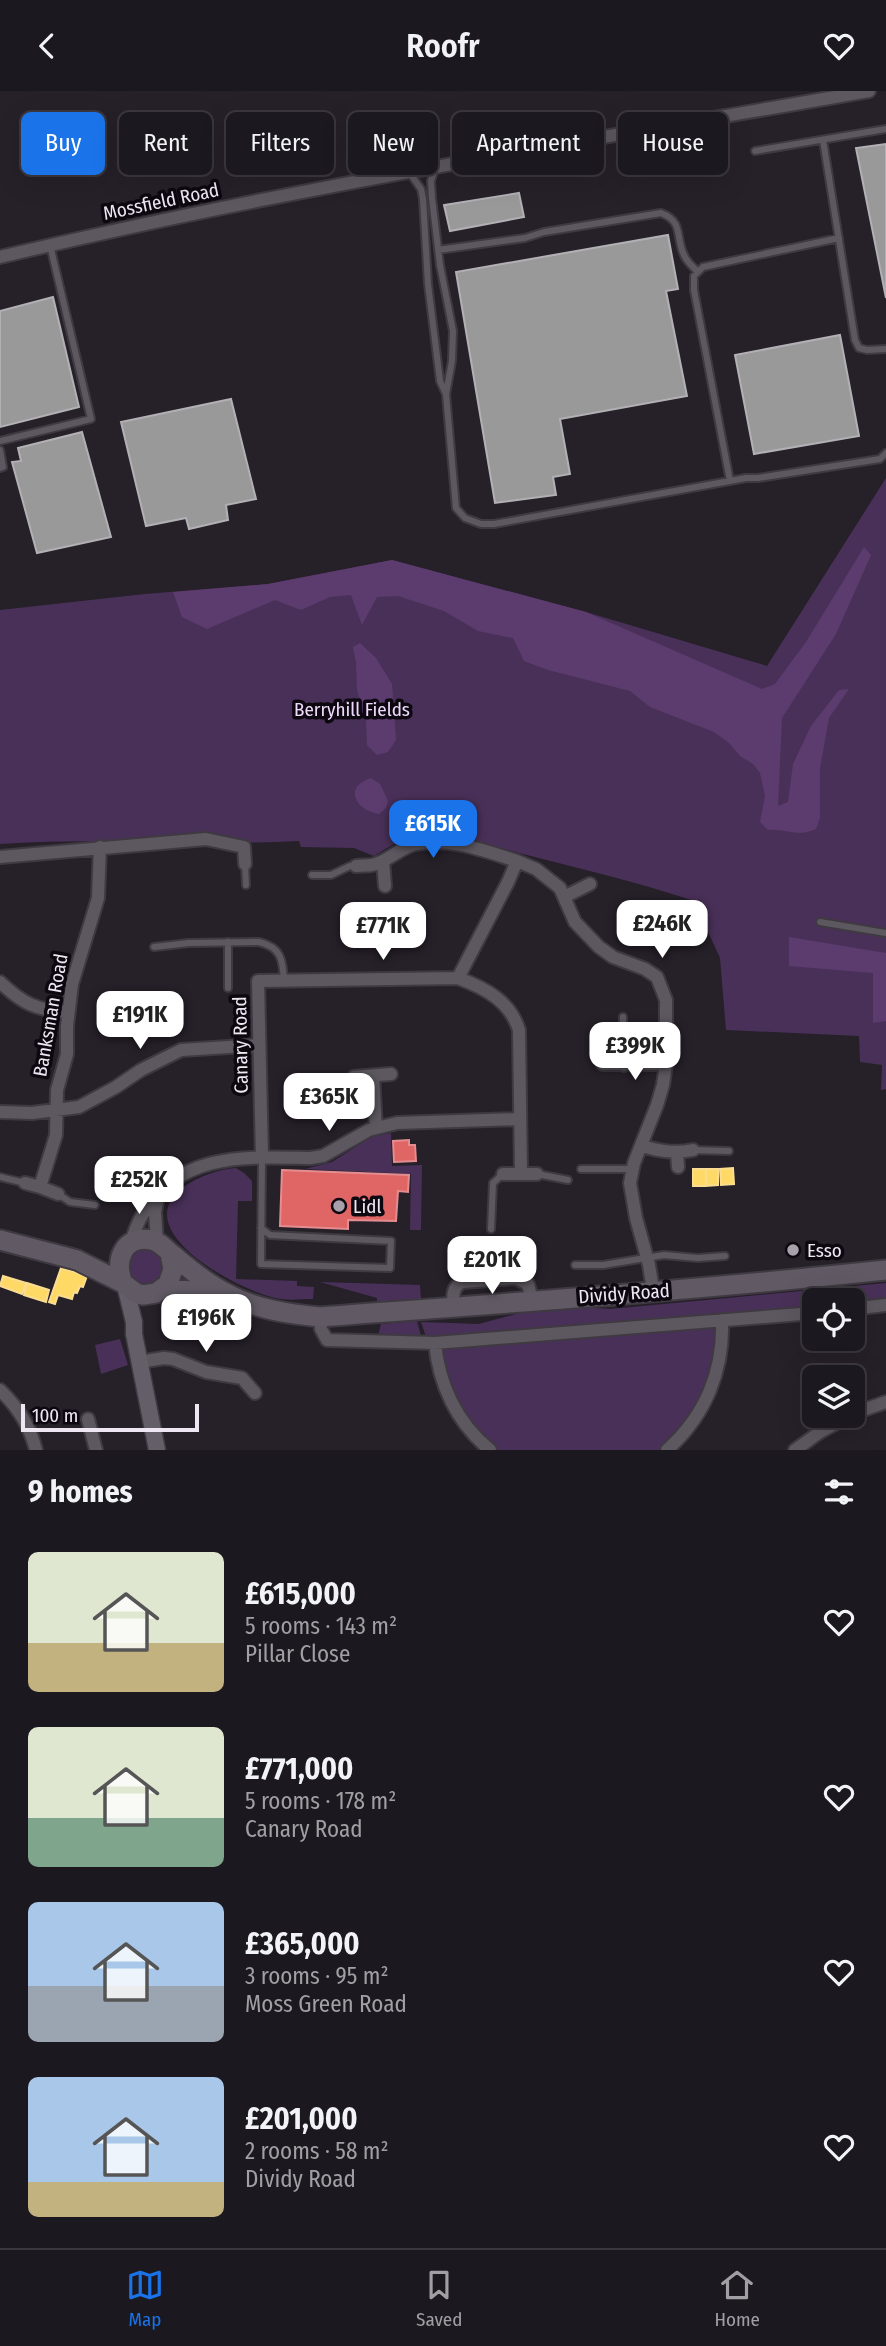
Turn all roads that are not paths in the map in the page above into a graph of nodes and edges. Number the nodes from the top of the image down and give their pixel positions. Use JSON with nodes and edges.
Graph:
{"nodes":[{"id":1,"x":869,"y":91,"type":"edge"},
{"id":2,"x":841,"y":93,"type":"edge"},
{"id":3,"x":728,"y":114,"type":"edge"},
{"id":4,"x":886,"y":129,"type":"edge"},
{"id":5,"x":618,"y":135,"type":"edge"},
{"id":6,"x":823,"y":140,"type":"junction"},
{"id":7,"x":755,"y":151,"type":"dead end"},
{"id":8,"x":438,"y":167,"type":"edge"},
{"id":9,"x":394,"y":175,"type":"edge"},
{"id":10,"x":416,"y":175,"type":"edge"},
{"id":11,"x":433,"y":175,"type":"edge"},
{"id":12,"x":839,"y":238,"type":"junction"},
{"id":13,"x":50,"y":245,"type":"junction"},
{"id":14,"x":438,"y":250,"type":"junction"},
{"id":15,"x":0,"y":257,"type":"edge"},
{"id":16,"x":698,"y":272,"type":"junction"},
{"id":17,"x":886,"y":349,"type":"edge"},
{"id":18,"x":446,"y":394,"type":"junction"},
{"id":19,"x":0,"y":441,"type":"edge"},
{"id":20,"x":0,"y":450,"type":"edge"},
{"id":21,"x":886,"y":453,"type":"edge"},
{"id":22,"x":0,"y":468,"type":"edge"},
{"id":23,"x":730,"y":481,"type":"junction"},
{"id":24,"x":100,"y":847,"type":"junction"},
{"id":25,"x":0,"y":857,"type":"edge"},
{"id":26,"x":383,"y":861,"type":"junction"},
{"id":27,"x":517,"y":861,"type":"junction"},
{"id":28,"x":245,"y":864,"type":"joint"},
{"id":29,"x":356,"y":866,"type":"joint"},
{"id":30,"x":312,"y":875,"type":"dead end"},
{"id":31,"x":590,"y":884,"type":"dead end"},
{"id":32,"x":246,"y":885,"type":"dead end"},
{"id":33,"x":385,"y":886,"type":"dead end"},
{"id":34,"x":564,"y":897,"type":"junction"},
{"id":35,"x":820,"y":922,"type":"dead end"},
{"id":36,"x":886,"y":933,"type":"edge"},
{"id":37,"x":228,"y":943,"type":"junction"},
{"id":38,"x":155,"y":947,"type":"dead end"},
{"id":39,"x":458,"y":978,"type":"junction"},
{"id":40,"x":284,"y":981,"type":"junction"},
{"id":41,"x":0,"y":982,"type":"edge"},
{"id":42,"x":228,"y":988,"type":"dead end"},
{"id":43,"x":68,"y":1012,"type":"junction"},
{"id":44,"x":623,"y":1017,"type":"dead end"},
{"id":45,"x":623,"y":1042,"type":"joint"},
{"id":46,"x":259,"y":1045,"type":"junction"},
{"id":47,"x":603,"y":1064,"type":"dead end"},
{"id":48,"x":666,"y":1064,"type":"junction"},
{"id":49,"x":624,"y":1065,"type":"junction"},
{"id":50,"x":391,"y":1074,"type":"dead end"},
{"id":51,"x":373,"y":1076,"type":"junction"},
{"id":52,"x":354,"y":1077,"type":"dead end"},
{"id":53,"x":55,"y":1108,"type":"junction"},
{"id":54,"x":0,"y":1112,"type":"edge"},
{"id":55,"x":520,"y":1119,"type":"junction"},
{"id":56,"x":376,"y":1128,"type":"junction"},
{"id":57,"x":642,"y":1146,"type":"junction"},
{"id":58,"x":693,"y":1150,"type":"joint"},
{"id":59,"x":729,"y":1151,"type":"dead end"},
{"id":60,"x":677,"y":1153,"type":"junction"},
{"id":61,"x":262,"y":1158,"type":"junction"},
{"id":62,"x":678,"y":1167,"type":"dead end"},
{"id":63,"x":581,"y":1169,"type":"dead end"},
{"id":64,"x":632,"y":1169,"type":"junction"},
{"id":65,"x":503,"y":1174,"type":"joint"},
{"id":66,"x":521,"y":1174,"type":"junction"},
{"id":67,"x":537,"y":1174,"type":"joint"},
{"id":68,"x":0,"y":1177,"type":"edge"},
{"id":69,"x":568,"y":1179,"type":"dead end"},
{"id":70,"x":26,"y":1184,"type":"joint"},
{"id":71,"x":40,"y":1187,"type":"junction"},
{"id":72,"x":159,"y":1193,"type":"junction"},
{"id":73,"x":58,"y":1194,"type":"joint"},
{"id":74,"x":95,"y":1205,"type":"dead end"},
{"id":75,"x":261,"y":1228,"type":"junction"},
{"id":76,"x":491,"y":1229,"type":"dead end"},
{"id":77,"x":0,"y":1242,"type":"edge"},
{"id":78,"x":126,"y":1248,"type":"junction"},
{"id":79,"x":163,"y":1248,"type":"junction"},
{"id":80,"x":725,"y":1256,"type":"dead end"},
{"id":81,"x":648,"y":1258,"type":"junction"},
{"id":82,"x":77,"y":1260,"type":"junction"},
{"id":83,"x":575,"y":1265,"type":"dead end"},
{"id":84,"x":886,"y":1270,"type":"edge"},
{"id":85,"x":124,"y":1284,"type":"junction"},
{"id":86,"x":653,"y":1290,"type":"junction"},
{"id":87,"x":156,"y":1292,"type":"junction"},
{"id":88,"x":225,"y":1293,"type":"junction"},
{"id":89,"x":886,"y":1305,"type":"edge"},
{"id":90,"x":865,"y":1307,"type":"edge"},
{"id":91,"x":802,"y":1314,"type":"edge"},
{"id":92,"x":320,"y":1317,"type":"junction"},
{"id":93,"x":722,"y":1320,"type":"junction"},
{"id":94,"x":134,"y":1322,"type":"junction"},
{"id":95,"x":435,"y":1343,"type":"junction"},
{"id":96,"x":139,"y":1362,"type":"junction"},
{"id":97,"x":0,"y":1390,"type":"edge"},
{"id":98,"x":255,"y":1394,"type":"dead end"},
{"id":99,"x":886,"y":1402,"type":"edge"},
{"id":100,"x":865,"y":1410,"type":"edge"},
{"id":101,"x":88,"y":1419,"type":"dead end"},
{"id":102,"x":827,"y":1428,"type":"edge"},
{"id":103,"x":36,"y":1450,"type":"edge"},
{"id":104,"x":96,"y":1450,"type":"edge"},
{"id":105,"x":158,"y":1450,"type":"edge"},
{"id":106,"x":490,"y":1450,"type":"edge"},
{"id":107,"x":667,"y":1450,"type":"edge"},
{"id":108,"x":795,"y":1450,"type":"edge"}],
"edges":[{"from":1,"to":2,"type":"street","name":"Mossfield Road"},
{"from":2,"to":3,"type":"street","name":"Mossfield Road"},
{"from":4,"to":6,"type":"lane"},
{"from":5,"to":8,"type":"street","name":"Mossfield Road"},
{"from":6,"to":7,"type":"lane"},
{"from":6,"to":12,"type":"lane"},
{"from":9,"to":13,"type":"street","name":"Mossfield Road"},
{"from":10,"to":18,"type":"lane"},
{"from":11,"to":14,"type":"lane"},
{"from":12,"to":16,"type":"lane"},
{"from":12,"to":17,"type":"lane"},
{"from":13,"to":15,"type":"street","name":"Mossfield Road"},
{"from":13,"to":19,"type":"lane"},
{"from":14,"to":16,"type":"lane"},
{"from":14,"to":18,"type":"lane"},
{"from":16,"to":23,"type":"lane"},
{"from":18,"to":23,"type":"lane"},
{"from":20,"to":22,"type":"lane"},
{"from":21,"to":23,"type":"lane"},
{"from":24,"to":25,"type":"street"},
{"from":24,"to":28,"type":"street"},
{"from":24,"to":43,"type":"street","name":"Banksman Road"},
{"from":26,"to":27,"type":"street"},
{"from":26,"to":29,"type":"street"},
{"from":26,"to":33,"type":"street"},
{"from":27,"to":34,"type":"street"},
{"from":27,"to":39,"type":"street"},
{"from":28,"to":32,"type":"lane"},
{"from":29,"to":30,"type":"lane"},
{"from":31,"to":34,"type":"street"},
{"from":34,"to":48,"type":"street"},
{"from":35,"to":36,"type":"lane"},
{"from":37,"to":38,"type":"lane"},
{"from":37,"to":40,"type":"lane"},
{"from":37,"to":42,"type":"lane"},
{"from":39,"to":40,"type":"street","name":"Canary Road"},
{"from":39,"to":55,"type":"street","name":"Canary Road"},
{"from":40,"to":46,"type":"street","name":"Canary Road"},
{"from":41,"to":43,"type":"street"},
{"from":43,"to":53,"type":"street","name":"Banksman Road"},
{"from":44,"to":45,"type":"lane"},
{"from":45,"to":49,"type":"street"},
{"from":46,"to":53,"type":"street"},
{"from":46,"to":61,"type":"street","name":"Canary Road"},
{"from":47,"to":49,"type":"street"},
{"from":48,"to":49,"type":"street"},
{"from":48,"to":57,"type":"street"},
{"from":50,"to":51,"type":"street"},
{"from":51,"to":52,"type":"street"},
{"from":51,"to":56,"type":"street"},
{"from":53,"to":54,"type":"street"},
{"from":53,"to":71,"type":"street","name":"Banksman Road"},
{"from":55,"to":56,"type":"street"},
{"from":55,"to":66,"type":"street","name":"Canary Road"},
{"from":56,"to":61,"type":"street"},
{"from":57,"to":60,"type":"street"},
{"from":57,"to":64,"type":"street"},
{"from":58,"to":59,"type":"lane"},
{"from":58,"to":60,"type":"street"},
{"from":60,"to":62,"type":"street"},
{"from":61,"to":72,"type":"street"},
{"from":61,"to":75,"type":"lane"},
{"from":63,"to":64,"type":"lane"},
{"from":64,"to":81,"type":"street"},
{"from":65,"to":66,"type":"street"},
{"from":65,"to":76,"type":"lane"},
{"from":66,"to":67,"type":"street"},
{"from":67,"to":69,"type":"lane"},
{"from":68,"to":70,"type":"lane"},
{"from":70,"to":71,"type":"street"},
{"from":71,"to":73,"type":"street"},
{"from":72,"to":78,"type":"street"},
{"from":72,"to":79,"type":"street"},
{"from":73,"to":74,"type":"lane"},
{"from":75,"to":75,"type":"lane"},
{"from":77,"to":82,"type":"main road","name":"Dividy Road"},
{"from":78,"to":79,"type":"main road","name":"Dividy Road"},
{"from":78,"to":82,"type":"main road","name":"Dividy Road"},
{"from":78,"to":85,"type":"main road"},
{"from":79,"to":87,"type":"main road"},
{"from":79,"to":88,"type":"main road","name":"Dividy Road"},
{"from":80,"to":81,"type":"lane"},
{"from":81,"to":83,"type":"lane"},
{"from":81,"to":86,"type":"street"},
{"from":82,"to":85,"type":"main road","name":"Dividy Road"},
{"from":84,"to":86,"type":"main road","name":"Dividy Road"},
{"from":85,"to":87,"type":"main road","name":"Dividy Road"},
{"from":85,"to":94,"type":"street"},
{"from":86,"to":92,"type":"main road","name":"Dividy Road"},
{"from":87,"to":88,"type":"main road","name":"Dividy Road"},
{"from":87,"to":94,"type":"street"},
{"from":88,"to":92,"type":"main road","name":"Dividy Road"},
{"from":89,"to":90,"type":"street"},
{"from":91,"to":93,"type":"street","name":"Dividy Road"},
{"from":92,"to":95,"type":"street","name":"Dividy Road"},
{"from":93,"to":95,"type":"street","name":"Dividy Road"},
{"from":93,"to":107,"type":"street"},
{"from":94,"to":96,"type":"street"},
{"from":95,"to":106,"type":"street"},
{"from":96,"to":98,"type":"street"},
{"from":96,"to":105,"type":"street"},
{"from":97,"to":103,"type":"street"},
{"from":99,"to":100,"type":"street"},
{"from":101,"to":104,"type":"street"},
{"from":102,"to":108,"type":"street"}]}
